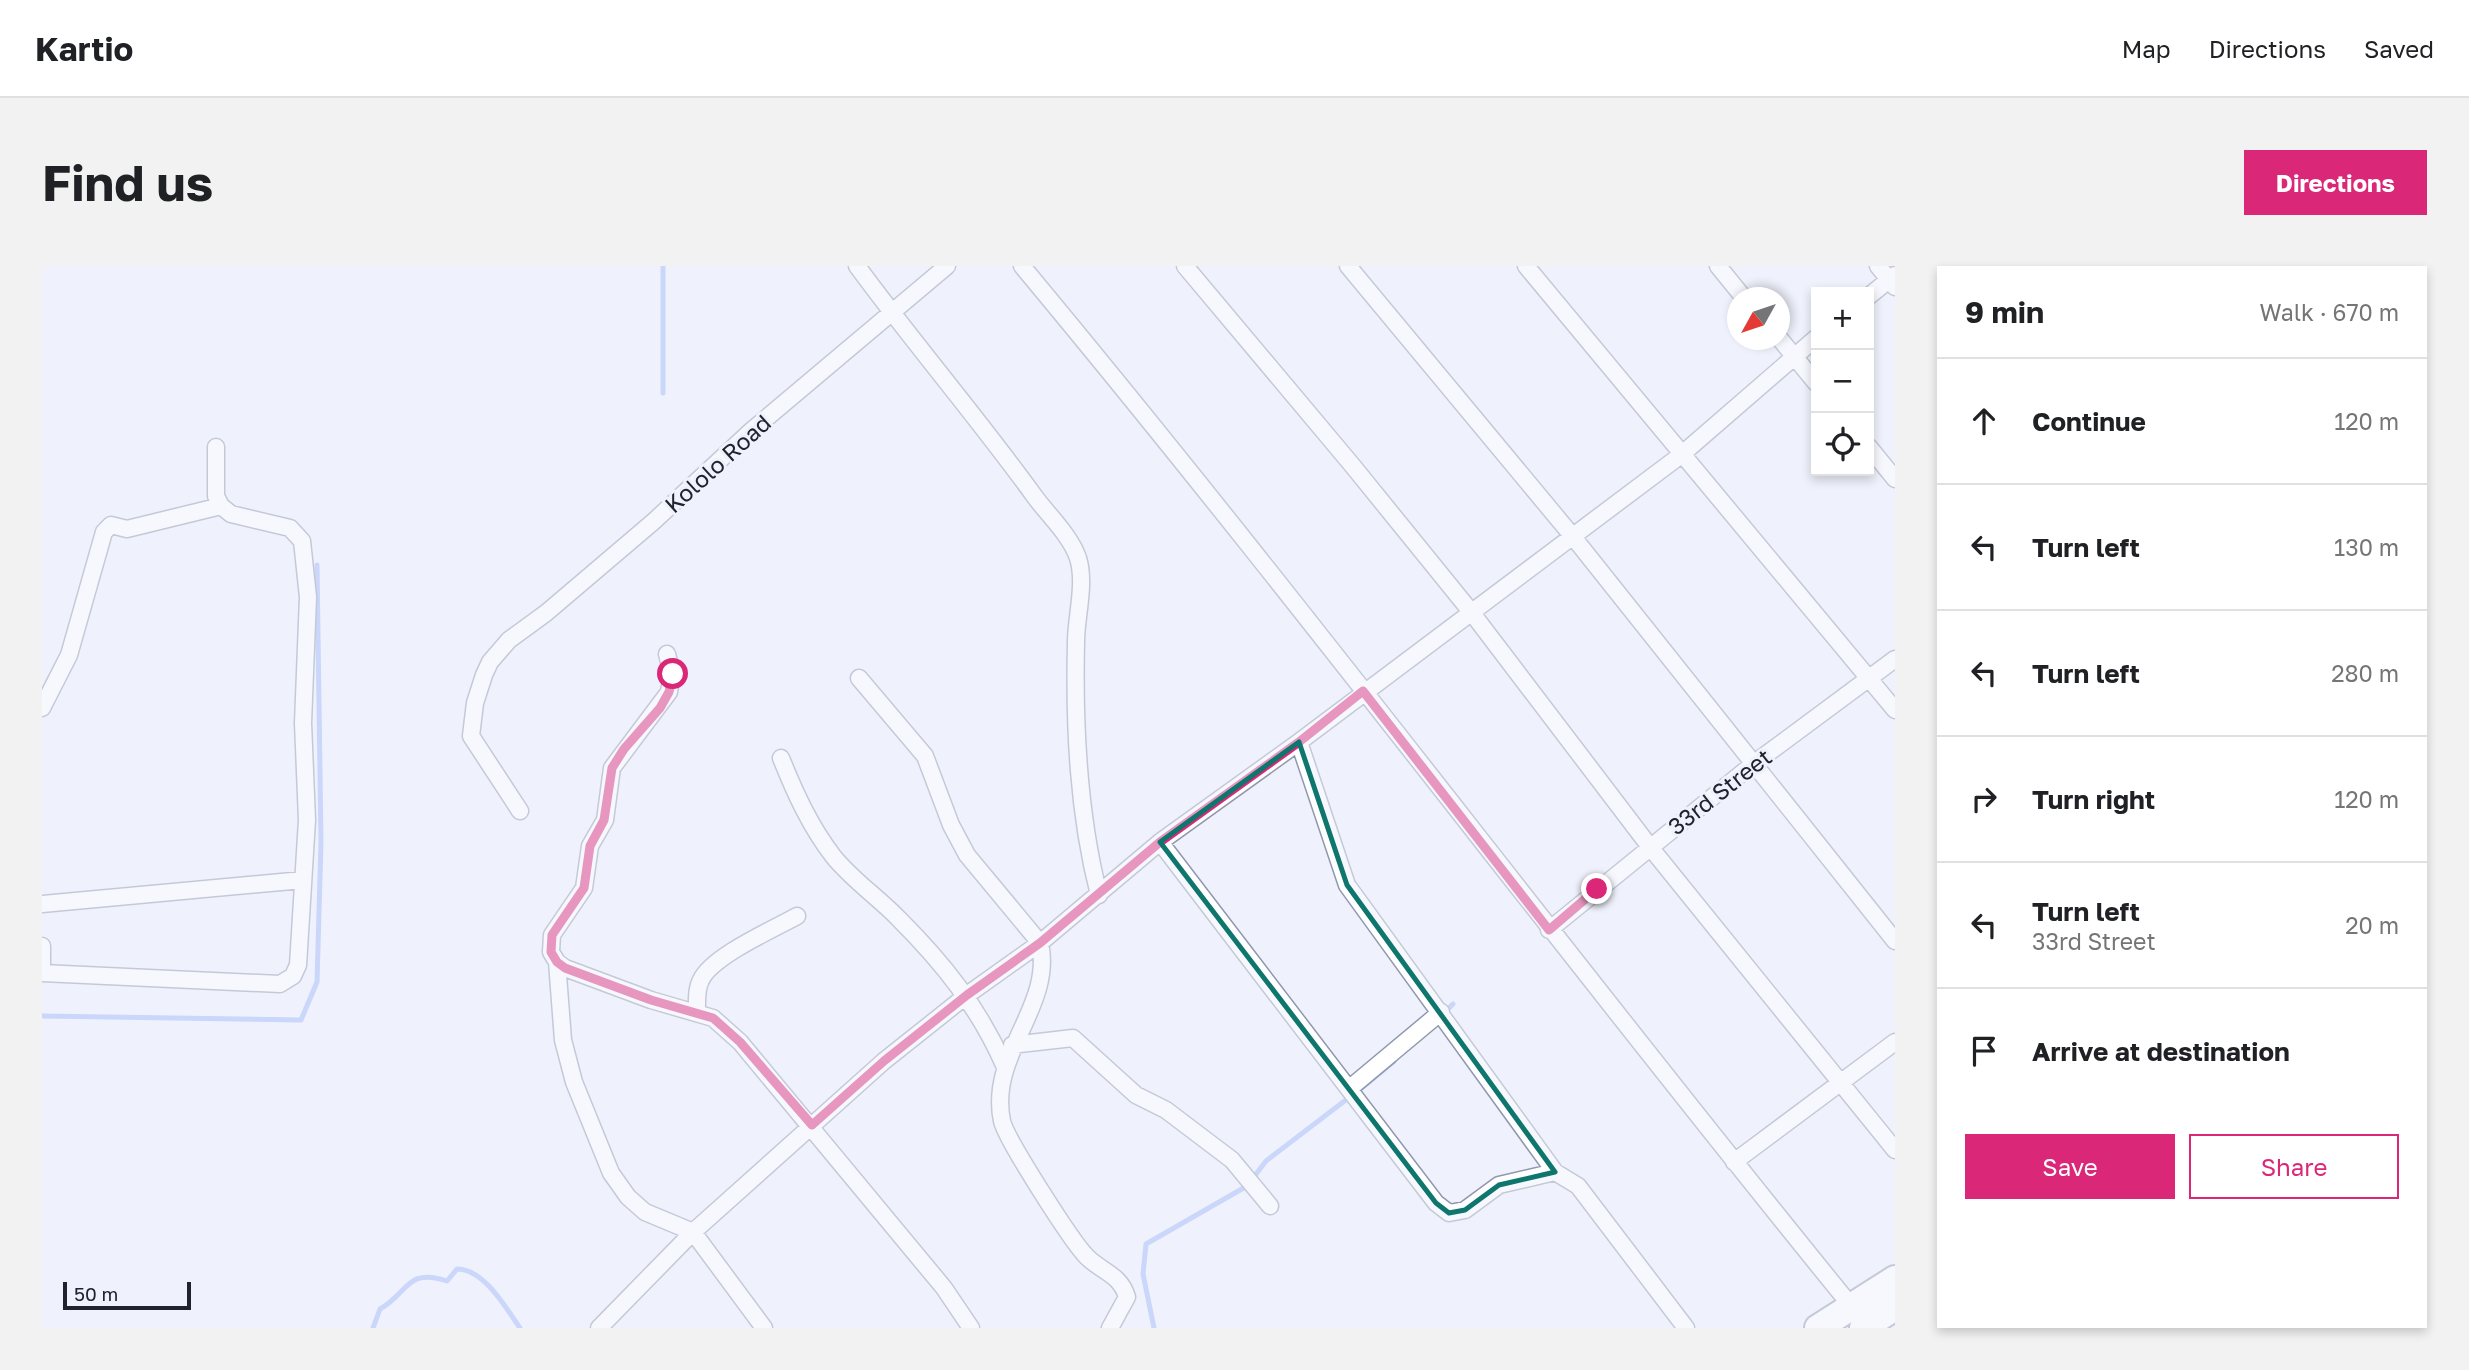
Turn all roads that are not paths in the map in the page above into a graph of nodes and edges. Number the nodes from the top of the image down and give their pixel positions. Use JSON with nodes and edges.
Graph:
{"nodes":[{"id":1,"x":857,"y":266,"type":"edge"},
{"id":2,"x":947,"y":266,"type":"edge"},
{"id":3,"x":1022,"y":266,"type":"edge"},
{"id":4,"x":1185,"y":266,"type":"edge"},
{"id":5,"x":1348,"y":266,"type":"edge"},
{"id":6,"x":1526,"y":266,"type":"edge"},
{"id":7,"x":1718,"y":266,"type":"edge"},
{"id":8,"x":1878,"y":266,"type":"edge"},
{"id":9,"x":1893,"y":280,"type":"edge"},
{"id":10,"x":1735,"y":287,"type":"edge"},
{"id":11,"x":1874,"y":293,"type":"edge"},
{"id":12,"x":893,"y":315,"type":"junction"},
{"id":13,"x":1811,"y":342,"type":"edge"},
{"id":14,"x":1789,"y":350,"type":"edge"},
{"id":15,"x":1794,"y":356,"type":"junction"},
{"id":16,"x":1811,"y":377,"type":"edge"},
{"id":17,"x":216,"y":447,"type":"dead end"},
{"id":18,"x":1874,"y":453,"type":"edge"},
{"id":19,"x":1681,"y":455,"type":"junction"},
{"id":20,"x":1895,"y":480,"type":"edge"},
{"id":21,"x":221,"y":506,"type":"junction"},
{"id":22,"x":1573,"y":538,"type":"junction"},
{"id":23,"x":1472,"y":613,"type":"junction"},
{"id":24,"x":667,"y":654,"type":"dead end"},
{"id":25,"x":1895,"y":659,"type":"edge"},
{"id":26,"x":859,"y":678,"type":"dead end"},
{"id":27,"x":1870,"y":679,"type":"junction"},
{"id":28,"x":1363,"y":691,"type":"junction"},
{"id":29,"x":42,"y":708,"type":"edge"},
{"id":30,"x":1895,"y":710,"type":"edge"},
{"id":31,"x":1299,"y":742,"type":"junction"},
{"id":32,"x":781,"y":758,"type":"dead end"},
{"id":33,"x":1752,"y":765,"type":"junction"},
{"id":34,"x":520,"y":811,"type":"dead end"},
{"id":35,"x":1160,"y":842,"type":"junction"},
{"id":36,"x":1650,"y":847,"type":"junction"},
{"id":37,"x":303,"y":880,"type":"junction"},
{"id":38,"x":1099,"y":895,"type":"junction"},
{"id":39,"x":42,"y":904,"type":"edge"},
{"id":40,"x":797,"y":916,"type":"dead end"},
{"id":41,"x":1549,"y":930,"type":"junction"},
{"id":42,"x":1895,"y":942,"type":"edge"},
{"id":43,"x":1040,"y":943,"type":"junction"},
{"id":44,"x":42,"y":946,"type":"edge"},
{"id":45,"x":557,"y":962,"type":"junction"},
{"id":46,"x":42,"y":973,"type":"edge"},
{"id":47,"x":967,"y":995,"type":"junction"},
{"id":48,"x":697,"y":1012,"type":"junction"},
{"id":49,"x":1441,"y":1012,"type":"junction"},
{"id":50,"x":1895,"y":1042,"type":"edge"},
{"id":51,"x":1012,"y":1045,"type":"junction"},
{"id":52,"x":1004,"y":1065,"type":"junction"},
{"id":53,"x":1841,"y":1084,"type":"junction"},
{"id":54,"x":1350,"y":1088,"type":"junction"},
{"id":55,"x":812,"y":1125,"type":"junction"},
{"id":56,"x":1895,"y":1150,"type":"edge"},
{"id":57,"x":1734,"y":1162,"type":"junction"},
{"id":58,"x":1555,"y":1172,"type":"junction"},
{"id":59,"x":1270,"y":1206,"type":"dead end"},
{"id":60,"x":693,"y":1232,"type":"junction"},
{"id":61,"x":1895,"y":1279,"type":"edge"},
{"id":62,"x":1895,"y":1307,"type":"edge"},
{"id":63,"x":1863,"y":1322,"type":"edge"},
{"id":64,"x":599,"y":1328,"type":"edge"},
{"id":65,"x":764,"y":1328,"type":"edge"},
{"id":66,"x":971,"y":1328,"type":"edge"},
{"id":67,"x":1110,"y":1328,"type":"edge"},
{"id":68,"x":1686,"y":1328,"type":"edge"},
{"id":69,"x":1818,"y":1328,"type":"edge"}],
"edges":[{"from":1,"to":12,"type":"street"},
{"from":2,"to":12,"type":"street","name":"Kololo Road"},
{"from":3,"to":28,"type":"street"},
{"from":4,"to":23,"type":"street"},
{"from":5,"to":22,"type":"street"},
{"from":6,"to":19,"type":"street"},
{"from":7,"to":10,"type":"street"},
{"from":8,"to":9,"type":"street"},
{"from":9,"to":11,"type":"street"},
{"from":12,"to":34,"type":"street","name":"Kololo Road"},
{"from":12,"to":38,"type":"street"},
{"from":13,"to":15,"type":"street"},
{"from":14,"to":15,"type":"street"},
{"from":15,"to":16,"type":"street"},
{"from":15,"to":19,"type":"street"},
{"from":17,"to":21,"type":"street"},
{"from":18,"to":20,"type":"street"},
{"from":19,"to":22,"type":"street"},
{"from":19,"to":27,"type":"street"},
{"from":21,"to":29,"type":"street"},
{"from":21,"to":37,"type":"street"},
{"from":22,"to":23,"type":"street"},
{"from":22,"to":33,"type":"street"},
{"from":23,"to":28,"type":"street"},
{"from":23,"to":36,"type":"street"},
{"from":24,"to":45,"type":"street"},
{"from":25,"to":27,"type":"street","name":"33rd Street"},
{"from":26,"to":43,"type":"street"},
{"from":27,"to":30,"type":"street"},
{"from":27,"to":33,"type":"street","name":"33rd Street"},
{"from":28,"to":31,"type":"street"},
{"from":28,"to":41,"type":"street"},
{"from":31,"to":35,"type":"street"},
{"from":31,"to":49,"type":"street"},
{"from":32,"to":47,"type":"street"},
{"from":33,"to":36,"type":"street","name":"33rd Street"},
{"from":33,"to":42,"type":"street"},
{"from":35,"to":38,"type":"street"},
{"from":35,"to":54,"type":"street"},
{"from":36,"to":41,"type":"street","name":"33rd Street"},
{"from":36,"to":53,"type":"street"},
{"from":37,"to":39,"type":"street"},
{"from":37,"to":46,"type":"street"},
{"from":38,"to":43,"type":"street"},
{"from":40,"to":48,"type":"street"},
{"from":41,"to":57,"type":"street"},
{"from":43,"to":47,"type":"street"},
{"from":43,"to":51,"type":"street"},
{"from":44,"to":46,"type":"street"},
{"from":45,"to":48,"type":"street"},
{"from":45,"to":60,"type":"street"},
{"from":47,"to":52,"type":"street"},
{"from":47,"to":55,"type":"street"},
{"from":48,"to":55,"type":"street"},
{"from":49,"to":54,"type":"street"},
{"from":49,"to":58,"type":"street"},
{"from":50,"to":53,"type":"street"},
{"from":51,"to":52,"type":"street"},
{"from":51,"to":59,"type":"street"},
{"from":52,"to":67,"type":"street"},
{"from":53,"to":56,"type":"street"},
{"from":53,"to":57,"type":"street"},
{"from":54,"to":58,"type":"street"},
{"from":55,"to":60,"type":"street"},
{"from":55,"to":66,"type":"street"},
{"from":57,"to":63,"type":"street"},
{"from":58,"to":68,"type":"street"},
{"from":60,"to":64,"type":"street"},
{"from":60,"to":65,"type":"street"},
{"from":61,"to":63,"type":"main road"},
{"from":62,"to":63,"type":"main road"},
{"from":63,"to":69,"type":"main road"}]}
